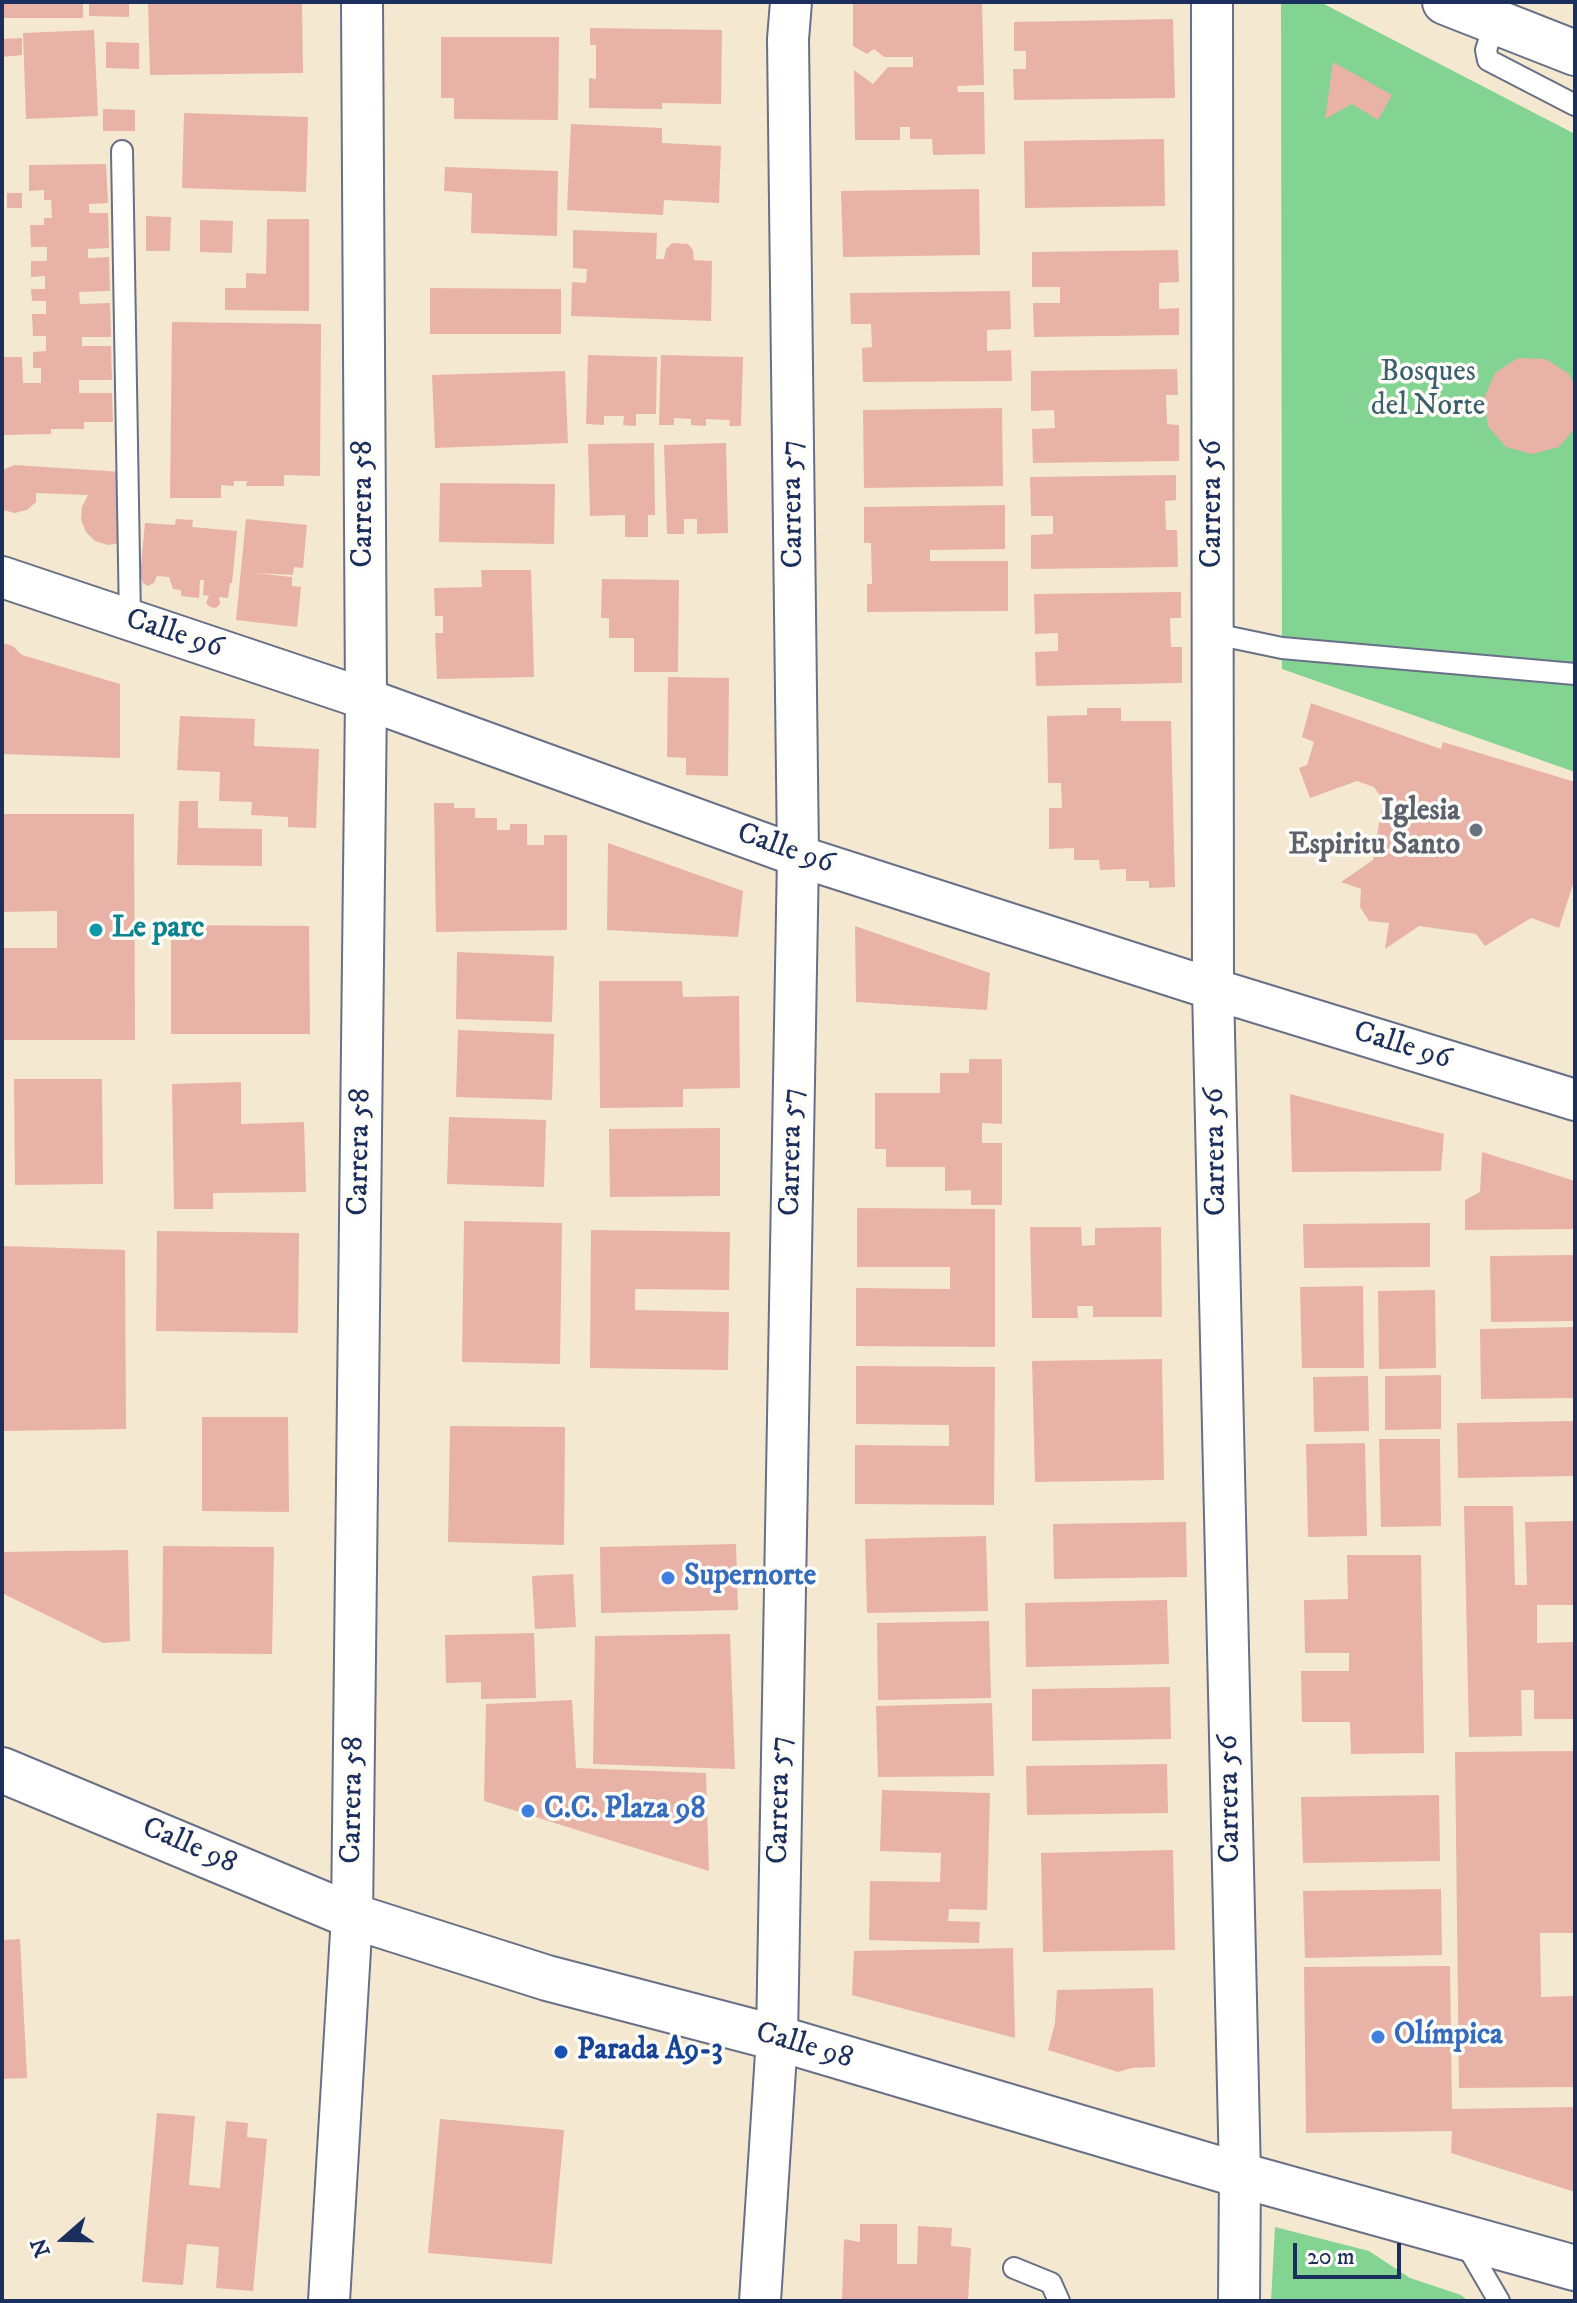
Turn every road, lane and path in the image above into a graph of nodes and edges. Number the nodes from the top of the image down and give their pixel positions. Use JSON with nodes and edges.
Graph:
{"nodes":[{"id":1,"x":362,"y":2,"type":"edge"},
{"id":2,"x":791,"y":2,"type":"edge"},
{"id":3,"x":1212,"y":2,"type":"edge"},
{"id":4,"x":1445,"y":2,"type":"edge"},
{"id":5,"x":1495,"y":22,"type":"junction"},
{"id":6,"x":1575,"y":53,"type":"edge"},
{"id":7,"x":1575,"y":105,"type":"edge"},
{"id":8,"x":122,"y":151,"type":"dead end"},
{"id":9,"x":2,"y":577,"type":"edge"},
{"id":10,"x":130,"y":620,"type":"junction"},
{"id":11,"x":1215,"y":634,"type":"junction"},
{"id":12,"x":1575,"y":674,"type":"edge"},
{"id":13,"x":366,"y":699,"type":"junction"},
{"id":14,"x":798,"y":856,"type":"junction"},
{"id":15,"x":1213,"y":989,"type":"junction"},
{"id":16,"x":1575,"y":1100,"type":"edge"},
{"id":17,"x":2,"y":1770,"type":"edge"},
{"id":18,"x":352,"y":1916,"type":"junction"},
{"id":19,"x":777,"y":2038,"type":"junction"},
{"id":20,"x":1240,"y":2175,"type":"junction"},
{"id":21,"x":1462,"y":2237,"type":"junction"},
{"id":22,"x":1014,"y":2268,"type":"dead end"},
{"id":23,"x":1575,"y":2268,"type":"edge"},
{"id":24,"x":329,"y":2301,"type":"edge"},
{"id":25,"x":760,"y":2301,"type":"edge"},
{"id":26,"x":1059,"y":2301,"type":"edge"},
{"id":27,"x":1239,"y":2301,"type":"edge"},
{"id":28,"x":1499,"y":2301,"type":"edge"}],
"edges":[{"from":1,"to":13,"type":"street","name":"Carrera 58"},
{"from":2,"to":14,"type":"street","name":"Carrera 57"},
{"from":3,"to":11,"type":"street","name":"Carrera 56"},
{"from":4,"to":5,"type":"street"},
{"from":5,"to":6,"type":"street"},
{"from":5,"to":7,"type":"lane"},
{"from":8,"to":10,"type":"lane"},
{"from":9,"to":10,"type":"street","name":"Calle 96"},
{"from":10,"to":13,"type":"street","name":"Calle 96"},
{"from":11,"to":12,"type":"lane"},
{"from":11,"to":15,"type":"street","name":"Carrera 56"},
{"from":13,"to":14,"type":"street","name":"Calle 96"},
{"from":13,"to":18,"type":"street","name":"Carrera 58"},
{"from":14,"to":15,"type":"street","name":"Calle 96"},
{"from":14,"to":19,"type":"street","name":"Carrera 57"},
{"from":15,"to":16,"type":"street","name":"Calle 96"},
{"from":15,"to":20,"type":"street","name":"Carrera 56"},
{"from":17,"to":18,"type":"street","name":"Calle 98"},
{"from":18,"to":19,"type":"street","name":"Calle 98"},
{"from":18,"to":24,"type":"street","name":"Carrera 58"},
{"from":19,"to":20,"type":"street","name":"Calle 98"},
{"from":19,"to":25,"type":"street","name":"Carrera 57"},
{"from":20,"to":21,"type":"street","name":"Calle 98"},
{"from":20,"to":27,"type":"street","name":"Carrera 56"},
{"from":21,"to":23,"type":"street","name":"Calle 98"},
{"from":21,"to":28,"type":"lane"},
{"from":22,"to":26,"type":"lane"}]}
